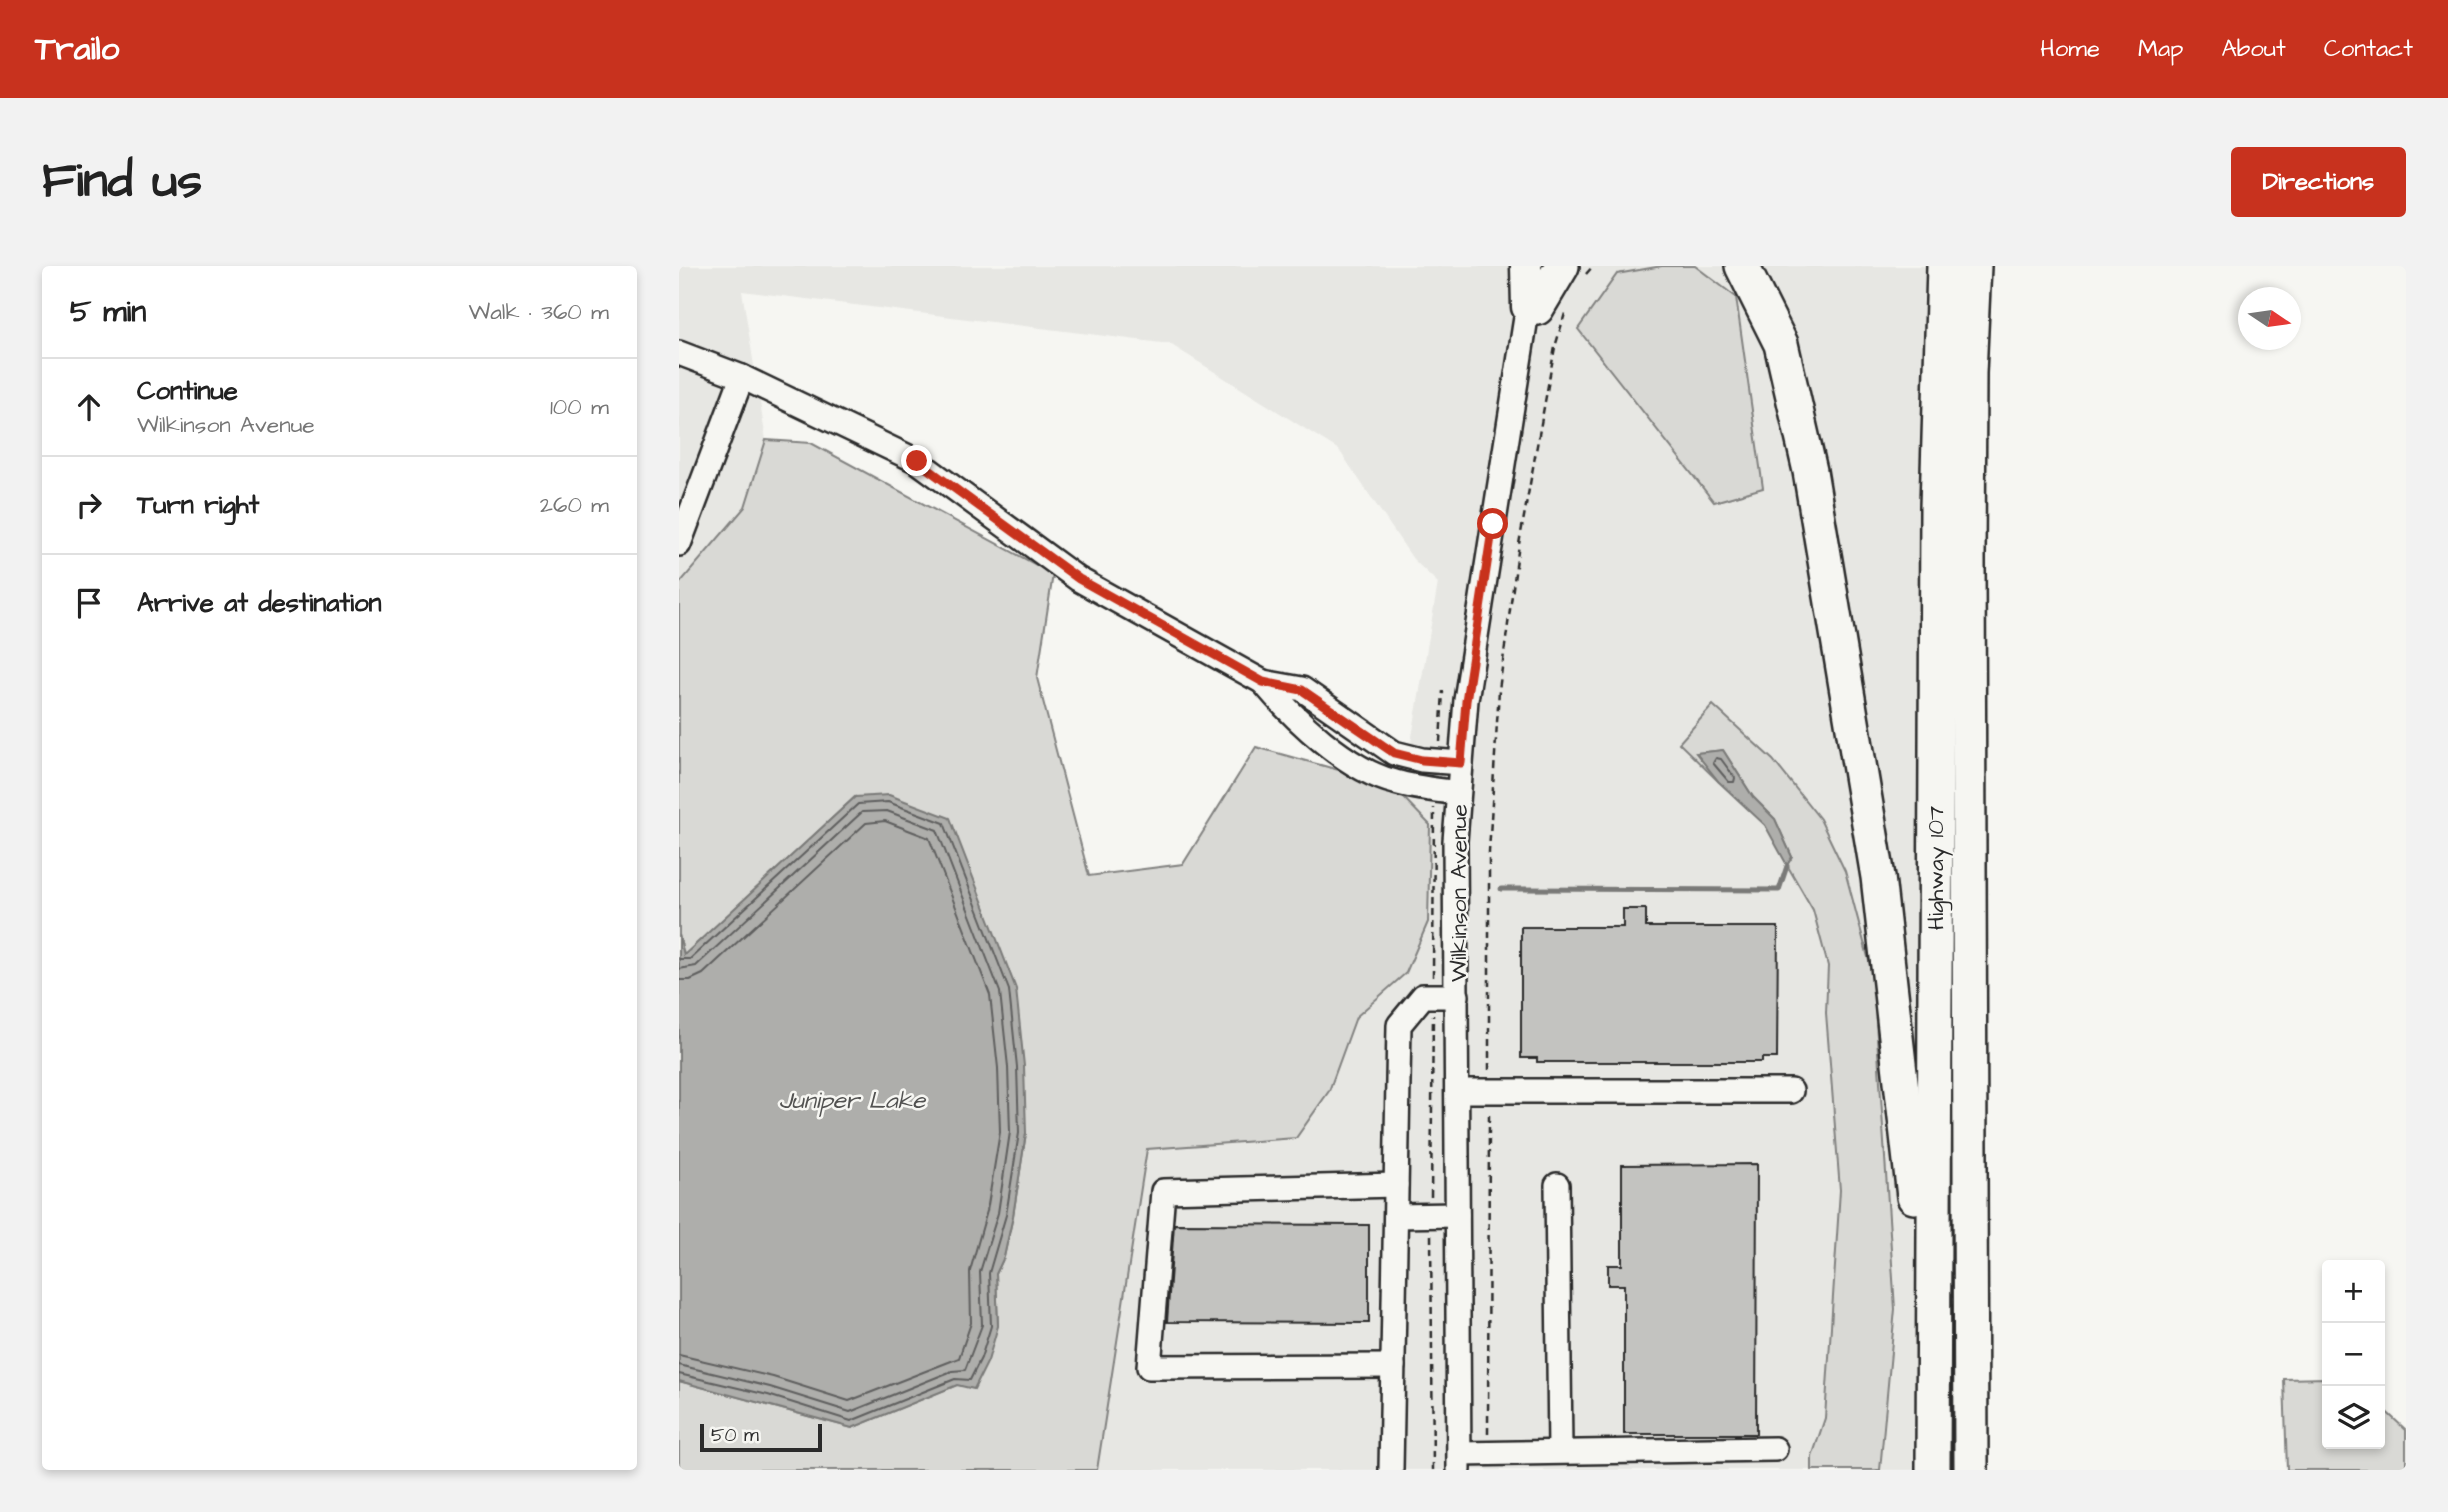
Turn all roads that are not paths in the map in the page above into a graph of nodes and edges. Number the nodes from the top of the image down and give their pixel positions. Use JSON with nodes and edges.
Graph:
{"nodes":[{"id":1,"x":1526,"y":266,"type":"edge"},
{"id":2,"x":1535,"y":266,"type":"edge"},
{"id":3,"x":1548,"y":266,"type":"edge"},
{"id":4,"x":1742,"y":266,"type":"edge"},
{"id":5,"x":1944,"y":266,"type":"edge"},
{"id":6,"x":1974,"y":266,"type":"edge"},
{"id":7,"x":1573,"y":271,"type":"edge"},
{"id":8,"x":1540,"y":311,"type":"junction"},
{"id":9,"x":679,"y":353,"type":"edge"},
{"id":10,"x":742,"y":377,"type":"junction"},
{"id":11,"x":679,"y":544,"type":"edge"},
{"id":12,"x":1263,"y":682,"type":"junction"},
{"id":13,"x":1450,"y":762,"type":"junction"},
{"id":14,"x":1458,"y":793,"type":"junction"},
{"id":15,"x":1457,"y":996,"type":"junction"},
{"id":16,"x":1457,"y":1091,"type":"junction"},
{"id":17,"x":1791,"y":1091,"type":"dead end"},
{"id":18,"x":1396,"y":1185,"type":"junction"},
{"id":19,"x":1557,"y":1185,"type":"dead end"},
{"id":20,"x":1457,"y":1215,"type":"junction"},
{"id":21,"x":1396,"y":1216,"type":"junction"},
{"id":22,"x":1931,"y":1349,"type":"junction"},
{"id":23,"x":1393,"y":1366,"type":"junction"},
{"id":24,"x":1775,"y":1448,"type":"dead end"},
{"id":25,"x":1560,"y":1450,"type":"junction"},
{"id":26,"x":1460,"y":1462,"type":"edge"},
{"id":27,"x":1391,"y":1470,"type":"edge"},
{"id":28,"x":1933,"y":1470,"type":"edge"},
{"id":29,"x":1971,"y":1470,"type":"edge"}],
"edges":[{"from":1,"to":8,"type":"main road"},
{"from":2,"to":8,"type":"street","name":"Wilkinson Avenue"},
{"from":3,"to":8,"type":"street","name":"Wilkinson Avenue"},
{"from":4,"to":22,"type":"highway"},
{"from":5,"to":22,"type":"highway","name":"Highway 107"},
{"from":6,"to":29,"type":"highway","name":"Highway 107"},
{"from":7,"to":8,"type":"highway"},
{"from":8,"to":13,"type":"street","name":"Wilkinson Avenue"},
{"from":9,"to":10,"type":"street"},
{"from":10,"to":11,"type":"street"},
{"from":10,"to":12,"type":"street"},
{"from":12,"to":13,"type":"street"},
{"from":12,"to":14,"type":"street"},
{"from":13,"to":14,"type":"street","name":"Wilkinson Avenue"},
{"from":14,"to":15,"type":"street","name":"Wilkinson Avenue"},
{"from":15,"to":16,"type":"street","name":"Wilkinson Avenue"},
{"from":15,"to":18,"type":"street"},
{"from":16,"to":17,"type":"street"},
{"from":16,"to":20,"type":"street","name":"Wilkinson Avenue"},
{"from":18,"to":21,"type":"street"},
{"from":18,"to":23,"type":"street"},
{"from":19,"to":25,"type":"street"},
{"from":20,"to":21,"type":"street"},
{"from":20,"to":26,"type":"street","name":"Wilkinson Avenue"},
{"from":21,"to":23,"type":"street"},
{"from":22,"to":28,"type":"highway","name":"Highway 107"},
{"from":23,"to":27,"type":"street"},
{"from":24,"to":25,"type":"street"},
{"from":25,"to":26,"type":"street"}]}
